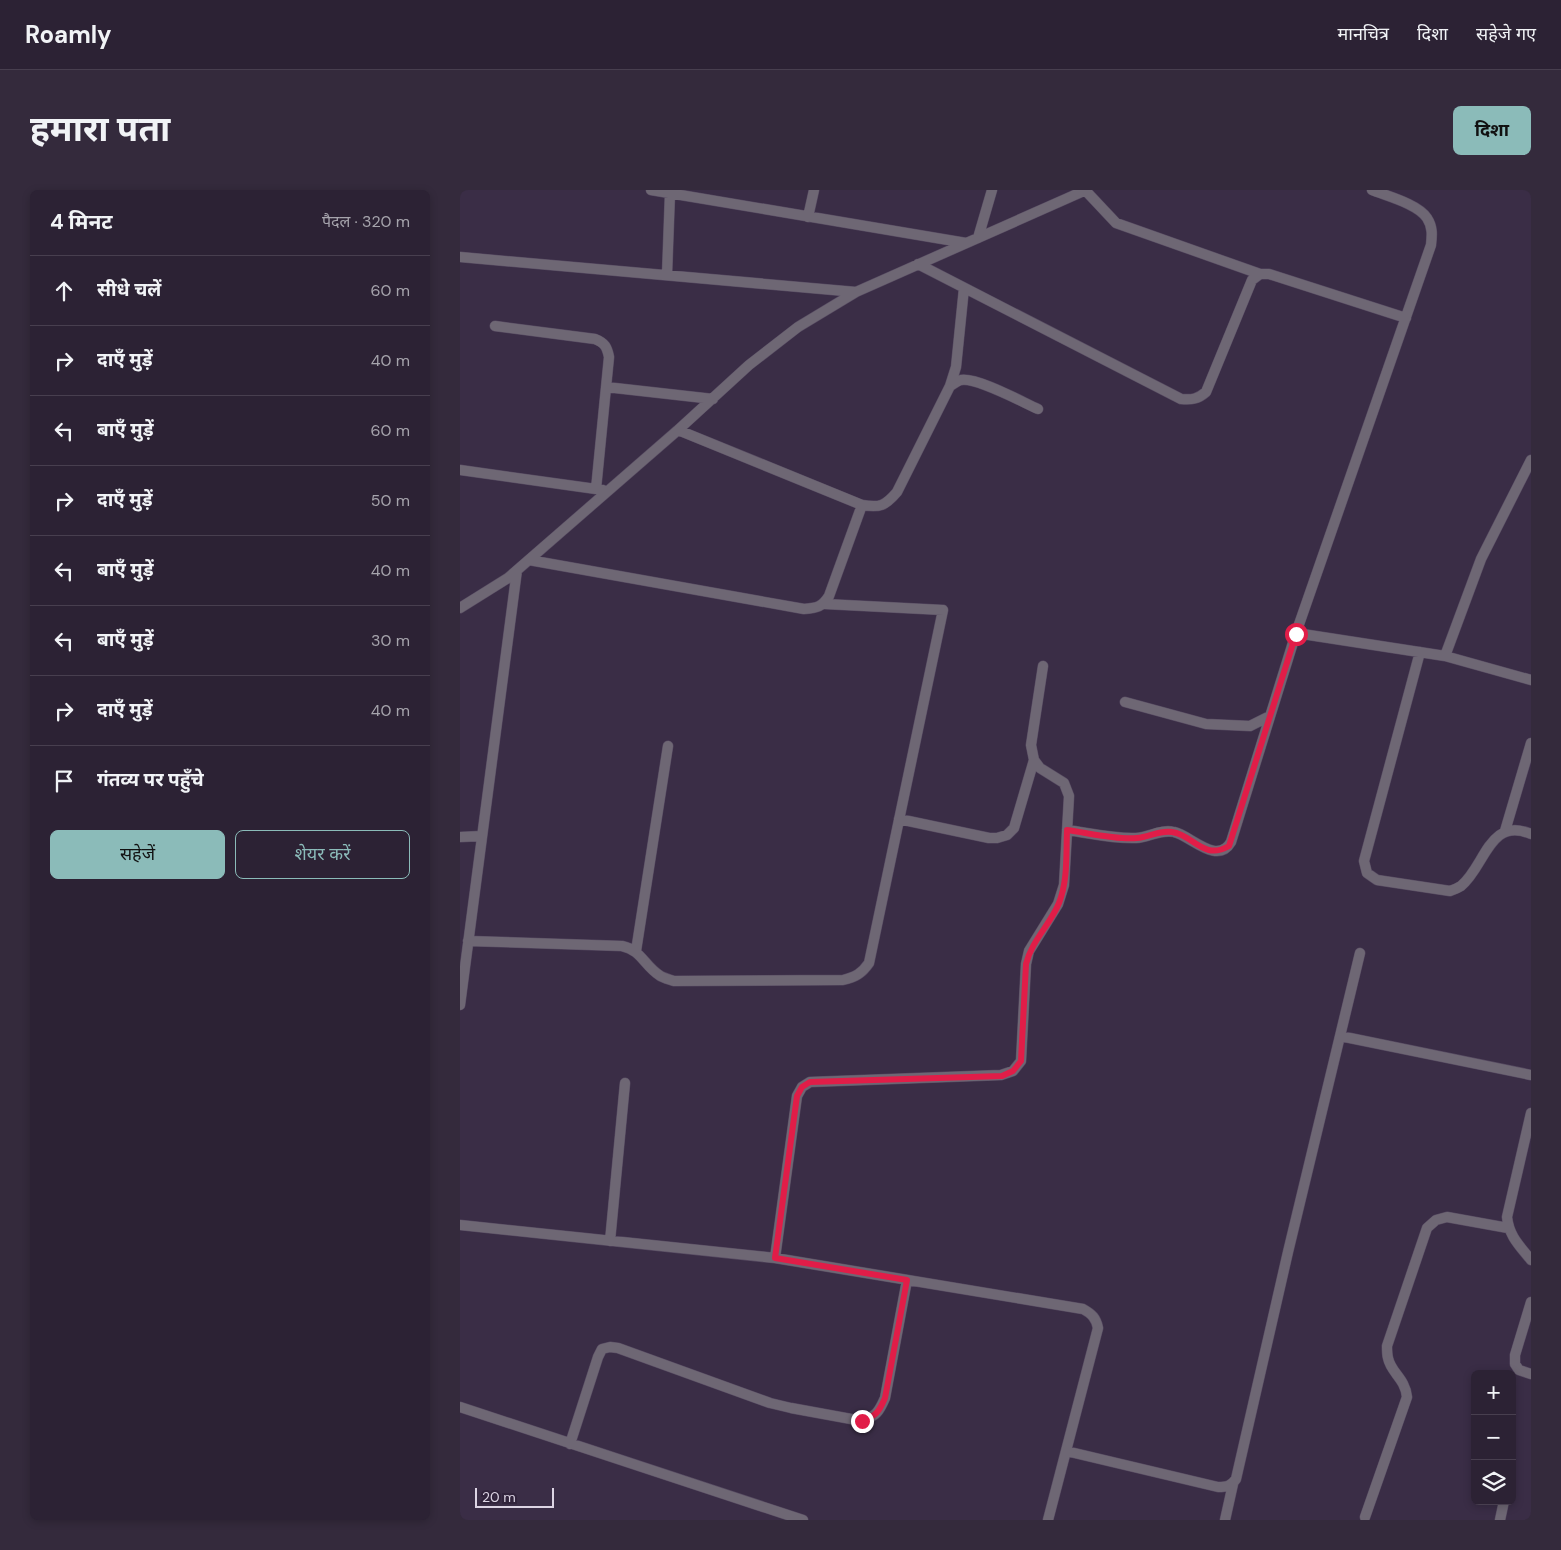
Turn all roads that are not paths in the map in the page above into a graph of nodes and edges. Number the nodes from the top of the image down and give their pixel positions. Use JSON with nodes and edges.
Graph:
{"nodes":[{"id":1,"x":651,"y":190,"type":"edge"},
{"id":2,"x":814,"y":190,"type":"edge"},
{"id":3,"x":992,"y":190,"type":"edge"},
{"id":4,"x":1086,"y":190,"type":"edge"},
{"id":5,"x":1372,"y":190,"type":"edge"},
{"id":6,"x":670,"y":193,"type":"junction"},
{"id":7,"x":808,"y":217,"type":"junction"},
{"id":8,"x":978,"y":238,"type":"junction"},
{"id":9,"x":966,"y":243,"type":"junction"},
{"id":10,"x":460,"y":257,"type":"edge"},
{"id":11,"x":918,"y":264,"type":"junction"},
{"id":12,"x":1260,"y":274,"type":"junction"},
{"id":13,"x":667,"y":275,"type":"junction"},
{"id":14,"x":964,"y":288,"type":"junction"},
{"id":15,"x":856,"y":292,"type":"junction"},
{"id":16,"x":1406,"y":318,"type":"junction"},
{"id":17,"x":495,"y":326,"type":"dead end"},
{"id":18,"x":950,"y":386,"type":"junction"},
{"id":19,"x":606,"y":387,"type":"junction"},
{"id":20,"x":713,"y":399,"type":"junction"},
{"id":21,"x":1038,"y":409,"type":"dead end"},
{"id":22,"x":678,"y":430,"type":"junction"},
{"id":23,"x":1531,"y":460,"type":"edge"},
{"id":24,"x":460,"y":470,"type":"edge"},
{"id":25,"x":596,"y":489,"type":"junction"},
{"id":26,"x":608,"y":491,"type":"junction"},
{"id":27,"x":862,"y":505,"type":"junction"},
{"id":28,"x":529,"y":560,"type":"junction"},
{"id":29,"x":517,"y":570,"type":"junction"},
{"id":30,"x":825,"y":604,"type":"junction"},
{"id":31,"x":460,"y":608,"type":"edge"},
{"id":32,"x":1296,"y":634,"type":"junction"},
{"id":33,"x":1420,"y":652,"type":"junction"},
{"id":34,"x":1445,"y":656,"type":"junction"},
{"id":35,"x":1043,"y":666,"type":"dead end"},
{"id":36,"x":1531,"y":680,"type":"edge"},
{"id":37,"x":1125,"y":702,"type":"dead end"},
{"id":38,"x":1270,"y":716,"type":"junction"},
{"id":39,"x":1531,"y":744,"type":"edge"},
{"id":40,"x":668,"y":746,"type":"dead end"},
{"id":41,"x":1034,"y":760,"type":"junction"},
{"id":42,"x":899,"y":819,"type":"junction"},
{"id":43,"x":1067,"y":830,"type":"junction"},
{"id":44,"x":1505,"y":831,"type":"junction"},
{"id":45,"x":1531,"y":834,"type":"edge"},
{"id":46,"x":460,"y":836,"type":"edge"},
{"id":47,"x":482,"y":836,"type":"junction"},
{"id":48,"x":468,"y":941,"type":"junction"},
{"id":49,"x":636,"y":951,"type":"junction"},
{"id":50,"x":1360,"y":953,"type":"dead end"},
{"id":51,"x":460,"y":1005,"type":"edge"},
{"id":52,"x":1340,"y":1036,"type":"junction"},
{"id":53,"x":1531,"y":1075,"type":"edge"},
{"id":54,"x":625,"y":1083,"type":"dead end"},
{"id":55,"x":1531,"y":1113,"type":"edge"},
{"id":56,"x":460,"y":1225,"type":"edge"},
{"id":57,"x":1508,"y":1228,"type":"junction"},
{"id":58,"x":610,"y":1241,"type":"junction"},
{"id":59,"x":775,"y":1258,"type":"junction"},
{"id":60,"x":1531,"y":1260,"type":"edge"},
{"id":61,"x":907,"y":1280,"type":"junction"},
{"id":62,"x":1531,"y":1302,"type":"edge"},
{"id":63,"x":1531,"y":1374,"type":"edge"},
{"id":64,"x":460,"y":1407,"type":"edge"},
{"id":65,"x":570,"y":1444,"type":"junction"},
{"id":66,"x":1066,"y":1451,"type":"junction"},
{"id":67,"x":1232,"y":1484,"type":"junction"},
{"id":68,"x":1503,"y":1505,"type":"edge"},
{"id":69,"x":1365,"y":1516,"type":"dead end"},
{"id":70,"x":803,"y":1520,"type":"edge"},
{"id":71,"x":1048,"y":1520,"type":"edge"},
{"id":72,"x":1225,"y":1520,"type":"edge"},
{"id":73,"x":1500,"y":1520,"type":"edge"}],
"edges":[{"from":1,"to":6,"type":"street"},
{"from":2,"to":7,"type":"street"},
{"from":3,"to":8,"type":"street"},
{"from":4,"to":8,"type":"street"},
{"from":4,"to":12,"type":"street"},
{"from":5,"to":16,"type":"street"},
{"from":6,"to":7,"type":"street"},
{"from":6,"to":13,"type":"street"},
{"from":7,"to":9,"type":"street"},
{"from":8,"to":9,"type":"street"},
{"from":9,"to":11,"type":"street"},
{"from":10,"to":13,"type":"street"},
{"from":11,"to":14,"type":"street"},
{"from":11,"to":15,"type":"street"},
{"from":12,"to":14,"type":"street"},
{"from":12,"to":16,"type":"street"},
{"from":13,"to":15,"type":"street"},
{"from":14,"to":18,"type":"street"},
{"from":15,"to":20,"type":"street"},
{"from":16,"to":32,"type":"street"},
{"from":17,"to":19,"type":"street"},
{"from":18,"to":21,"type":"street"},
{"from":18,"to":27,"type":"street"},
{"from":19,"to":20,"type":"street"},
{"from":19,"to":25,"type":"street"},
{"from":20,"to":22,"type":"street"},
{"from":22,"to":26,"type":"street"},
{"from":22,"to":27,"type":"street"},
{"from":23,"to":34,"type":"street"},
{"from":24,"to":25,"type":"street"},
{"from":25,"to":26,"type":"street"},
{"from":26,"to":28,"type":"street"},
{"from":27,"to":30,"type":"street"},
{"from":28,"to":29,"type":"street"},
{"from":28,"to":30,"type":"street"},
{"from":29,"to":31,"type":"street"},
{"from":29,"to":47,"type":"street"},
{"from":30,"to":42,"type":"street"},
{"from":32,"to":33,"type":"street"},
{"from":32,"to":38,"type":"street"},
{"from":33,"to":34,"type":"street"},
{"from":33,"to":44,"type":"street"},
{"from":34,"to":36,"type":"street"},
{"from":35,"to":41,"type":"street"},
{"from":37,"to":38,"type":"street"},
{"from":38,"to":43,"type":"street"},
{"from":39,"to":44,"type":"street"},
{"from":40,"to":49,"type":"street"},
{"from":41,"to":42,"type":"street"},
{"from":41,"to":43,"type":"street"},
{"from":42,"to":49,"type":"street"},
{"from":43,"to":59,"type":"street"},
{"from":44,"to":45,"type":"street"},
{"from":46,"to":47,"type":"street"},
{"from":47,"to":48,"type":"street"},
{"from":48,"to":49,"type":"street"},
{"from":48,"to":51,"type":"street"},
{"from":50,"to":52,"type":"street"},
{"from":52,"to":53,"type":"street"},
{"from":52,"to":67,"type":"street"},
{"from":54,"to":58,"type":"street"},
{"from":55,"to":57,"type":"street"},
{"from":56,"to":58,"type":"street"},
{"from":57,"to":60,"type":"street"},
{"from":57,"to":69,"type":"street"},
{"from":58,"to":59,"type":"street"},
{"from":59,"to":61,"type":"street"},
{"from":61,"to":65,"type":"street"},
{"from":61,"to":66,"type":"street"},
{"from":62,"to":63,"type":"street"},
{"from":64,"to":65,"type":"street"},
{"from":65,"to":70,"type":"street"},
{"from":66,"to":67,"type":"street"},
{"from":66,"to":71,"type":"street"},
{"from":67,"to":72,"type":"street"},
{"from":68,"to":73,"type":"street"}]}
